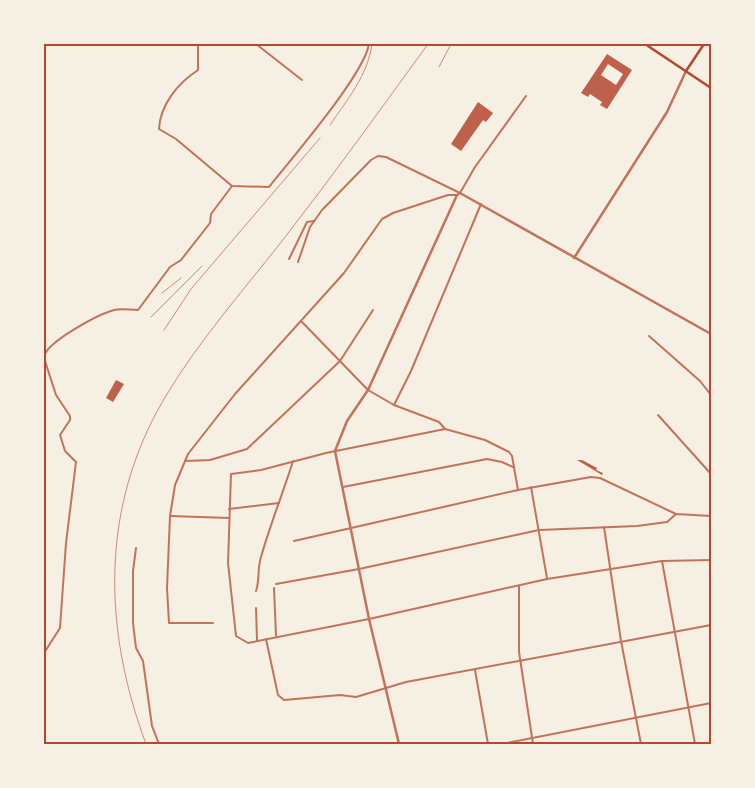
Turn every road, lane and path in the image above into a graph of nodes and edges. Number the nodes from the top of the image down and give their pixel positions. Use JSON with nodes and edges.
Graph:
{"nodes":[{"id":1,"x":198,"y":44,"type":"edge"},
{"id":2,"x":256,"y":44,"type":"edge"},
{"id":3,"x":369,"y":44,"type":"edge"},
{"id":4,"x":645,"y":44,"type":"edge"},
{"id":5,"x":704,"y":44,"type":"edge"},
{"id":6,"x":686,"y":71,"type":"junction"},
{"id":7,"x":302,"y":80,"type":"dead end"},
{"id":8,"x":711,"y":88,"type":"edge"},
{"id":9,"x":526,"y":96,"type":"dead end"},
{"id":10,"x":232,"y":186,"type":"junction"},
{"id":11,"x":460,"y":193,"type":"junction"},
{"id":12,"x":457,"y":195,"type":"junction"},
{"id":13,"x":481,"y":204,"type":"junction"},
{"id":14,"x":314,"y":221,"type":"junction"},
{"id":15,"x":574,"y":258,"type":"junction"},
{"id":16,"x":289,"y":259,"type":"dead end"},
{"id":17,"x":298,"y":262,"type":"dead end"},
{"id":18,"x":373,"y":310,"type":"dead end"},
{"id":19,"x":302,"y":322,"type":"junction"},
{"id":20,"x":711,"y":334,"type":"edge"},
{"id":21,"x":649,"y":336,"type":"dead end"},
{"id":22,"x":44,"y":352,"type":"edge"},
{"id":23,"x":44,"y":357,"type":"edge"},
{"id":24,"x":340,"y":360,"type":"junction"},
{"id":25,"x":368,"y":390,"type":"junction"},
{"id":26,"x":711,"y":395,"type":"edge"},
{"id":27,"x":394,"y":405,"type":"junction"},
{"id":28,"x":658,"y":415,"type":"dead end"},
{"id":29,"x":445,"y":429,"type":"junction"},
{"id":30,"x":335,"y":451,"type":"junction"},
{"id":31,"x":293,"y":461,"type":"junction"},
{"id":32,"x":185,"y":462,"type":"junction"},
{"id":33,"x":514,"y":468,"type":"junction"},
{"id":34,"x":711,"y":474,"type":"edge"},
{"id":35,"x":341,"y":487,"type":"junction"},
{"id":36,"x":532,"y":487,"type":"junction"},
{"id":37,"x":518,"y":490,"type":"junction"},
{"id":38,"x":280,"y":502,"type":"junction"},
{"id":39,"x":229,"y":509,"type":"junction"},
{"id":40,"x":676,"y":514,"type":"junction"},
{"id":41,"x":170,"y":516,"type":"junction"},
{"id":42,"x":711,"y":516,"type":"edge"},
{"id":43,"x":229,"y":518,"type":"junction"},
{"id":44,"x":604,"y":527,"type":"junction"},
{"id":45,"x":350,"y":529,"type":"junction"},
{"id":46,"x":539,"y":530,"type":"junction"},
{"id":47,"x":294,"y":541,"type":"dead end"},
{"id":48,"x":136,"y":548,"type":"dead end"},
{"id":49,"x":711,"y":560,"type":"edge"},
{"id":50,"x":662,"y":561,"type":"junction"},
{"id":51,"x":611,"y":568,"type":"junction"},
{"id":52,"x":359,"y":569,"type":"junction"},
{"id":53,"x":547,"y":579,"type":"junction"},
{"id":54,"x":276,"y":584,"type":"dead end"},
{"id":55,"x":519,"y":586,"type":"junction"},
{"id":56,"x":274,"y":588,"type":"dead end"},
{"id":57,"x":256,"y":591,"type":"dead end"},
{"id":58,"x":256,"y":608,"type":"dead end"},
{"id":59,"x":369,"y":619,"type":"junction"},
{"id":60,"x":213,"y":623,"type":"dead end"},
{"id":61,"x":711,"y":625,"type":"edge"},
{"id":62,"x":676,"y":632,"type":"junction"},
{"id":63,"x":276,"y":636,"type":"junction"},
{"id":64,"x":266,"y":639,"type":"junction"},
{"id":65,"x":257,"y":641,"type":"junction"},
{"id":66,"x":621,"y":641,"type":"junction"},
{"id":67,"x":44,"y":653,"type":"edge"},
{"id":68,"x":521,"y":661,"type":"junction"},
{"id":69,"x":475,"y":670,"type":"junction"},
{"id":70,"x":386,"y":689,"type":"junction"},
{"id":71,"x":711,"y":703,"type":"edge"},
{"id":72,"x":690,"y":708,"type":"junction"},
{"id":73,"x":635,"y":718,"type":"junction"},
{"id":74,"x":533,"y":738,"type":"junction"},
{"id":75,"x":159,"y":744,"type":"edge"},
{"id":76,"x":399,"y":744,"type":"edge"},
{"id":77,"x":488,"y":744,"type":"edge"},
{"id":78,"x":502,"y":744,"type":"edge"},
{"id":79,"x":533,"y":744,"type":"edge"},
{"id":80,"x":641,"y":744,"type":"edge"},
{"id":81,"x":696,"y":744,"type":"edge"}],
"edges":[{"from":1,"to":10,"type":"street"},
{"from":2,"to":7,"type":"street"},
{"from":3,"to":10,"type":"street"},
{"from":4,"to":6,"type":"main road"},
{"from":5,"to":6,"type":"main road"},
{"from":6,"to":8,"type":"main road"},
{"from":6,"to":15,"type":"street"},
{"from":9,"to":11,"type":"street"},
{"from":10,"to":22,"type":"street"},
{"from":11,"to":12,"type":"street"},
{"from":11,"to":13,"type":"street"},
{"from":11,"to":14,"type":"street"},
{"from":12,"to":19,"type":"street"},
{"from":12,"to":25,"type":"street"},
{"from":13,"to":15,"type":"street"},
{"from":13,"to":27,"type":"street"},
{"from":14,"to":16,"type":"street"},
{"from":14,"to":17,"type":"street"},
{"from":15,"to":20,"type":"street"},
{"from":18,"to":24,"type":"street"},
{"from":19,"to":24,"type":"street"},
{"from":19,"to":32,"type":"street"},
{"from":21,"to":26,"type":"street"},
{"from":22,"to":23,"type":"street"},
{"from":23,"to":67,"type":"street"},
{"from":24,"to":25,"type":"street"},
{"from":24,"to":32,"type":"street"},
{"from":25,"to":27,"type":"street"},
{"from":25,"to":30,"type":"street"},
{"from":27,"to":29,"type":"street"},
{"from":28,"to":34,"type":"street"},
{"from":29,"to":30,"type":"street"},
{"from":29,"to":33,"type":"street"},
{"from":30,"to":31,"type":"street"},
{"from":30,"to":35,"type":"street"},
{"from":31,"to":38,"type":"street"},
{"from":31,"to":39,"type":"street"},
{"from":32,"to":41,"type":"street"},
{"from":33,"to":35,"type":"street"},
{"from":33,"to":37,"type":"street"},
{"from":35,"to":45,"type":"street"},
{"from":36,"to":37,"type":"street"},
{"from":36,"to":40,"type":"street"},
{"from":36,"to":46,"type":"street"},
{"from":37,"to":45,"type":"street"},
{"from":38,"to":39,"type":"street"},
{"from":38,"to":57,"type":"street"},
{"from":39,"to":43,"type":"street"},
{"from":40,"to":42,"type":"street"},
{"from":40,"to":44,"type":"street"},
{"from":41,"to":43,"type":"street"},
{"from":41,"to":60,"type":"street"},
{"from":43,"to":65,"type":"street"},
{"from":44,"to":46,"type":"street"},
{"from":44,"to":51,"type":"street"},
{"from":45,"to":47,"type":"street"},
{"from":45,"to":52,"type":"street"},
{"from":46,"to":52,"type":"street"},
{"from":46,"to":53,"type":"street"},
{"from":48,"to":75,"type":"street"},
{"from":49,"to":50,"type":"street"},
{"from":50,"to":51,"type":"street"},
{"from":50,"to":62,"type":"street"},
{"from":51,"to":53,"type":"street"},
{"from":51,"to":66,"type":"street"},
{"from":52,"to":54,"type":"street"},
{"from":52,"to":59,"type":"street"},
{"from":53,"to":55,"type":"street"},
{"from":55,"to":59,"type":"street"},
{"from":55,"to":68,"type":"street"},
{"from":56,"to":63,"type":"street"},
{"from":58,"to":65,"type":"street"},
{"from":59,"to":63,"type":"street"},
{"from":59,"to":70,"type":"street"},
{"from":61,"to":62,"type":"street"},
{"from":62,"to":66,"type":"street"},
{"from":62,"to":72,"type":"street"},
{"from":63,"to":64,"type":"street"},
{"from":64,"to":65,"type":"street"},
{"from":64,"to":70,"type":"street"},
{"from":66,"to":68,"type":"street"},
{"from":66,"to":73,"type":"street"},
{"from":68,"to":69,"type":"street"},
{"from":68,"to":74,"type":"street"},
{"from":69,"to":70,"type":"street"},
{"from":69,"to":77,"type":"street"},
{"from":70,"to":76,"type":"street"},
{"from":71,"to":72,"type":"street"},
{"from":72,"to":73,"type":"street"},
{"from":72,"to":81,"type":"street"},
{"from":73,"to":74,"type":"street"},
{"from":73,"to":80,"type":"street"},
{"from":74,"to":78,"type":"street"},
{"from":74,"to":79,"type":"street"}]}
